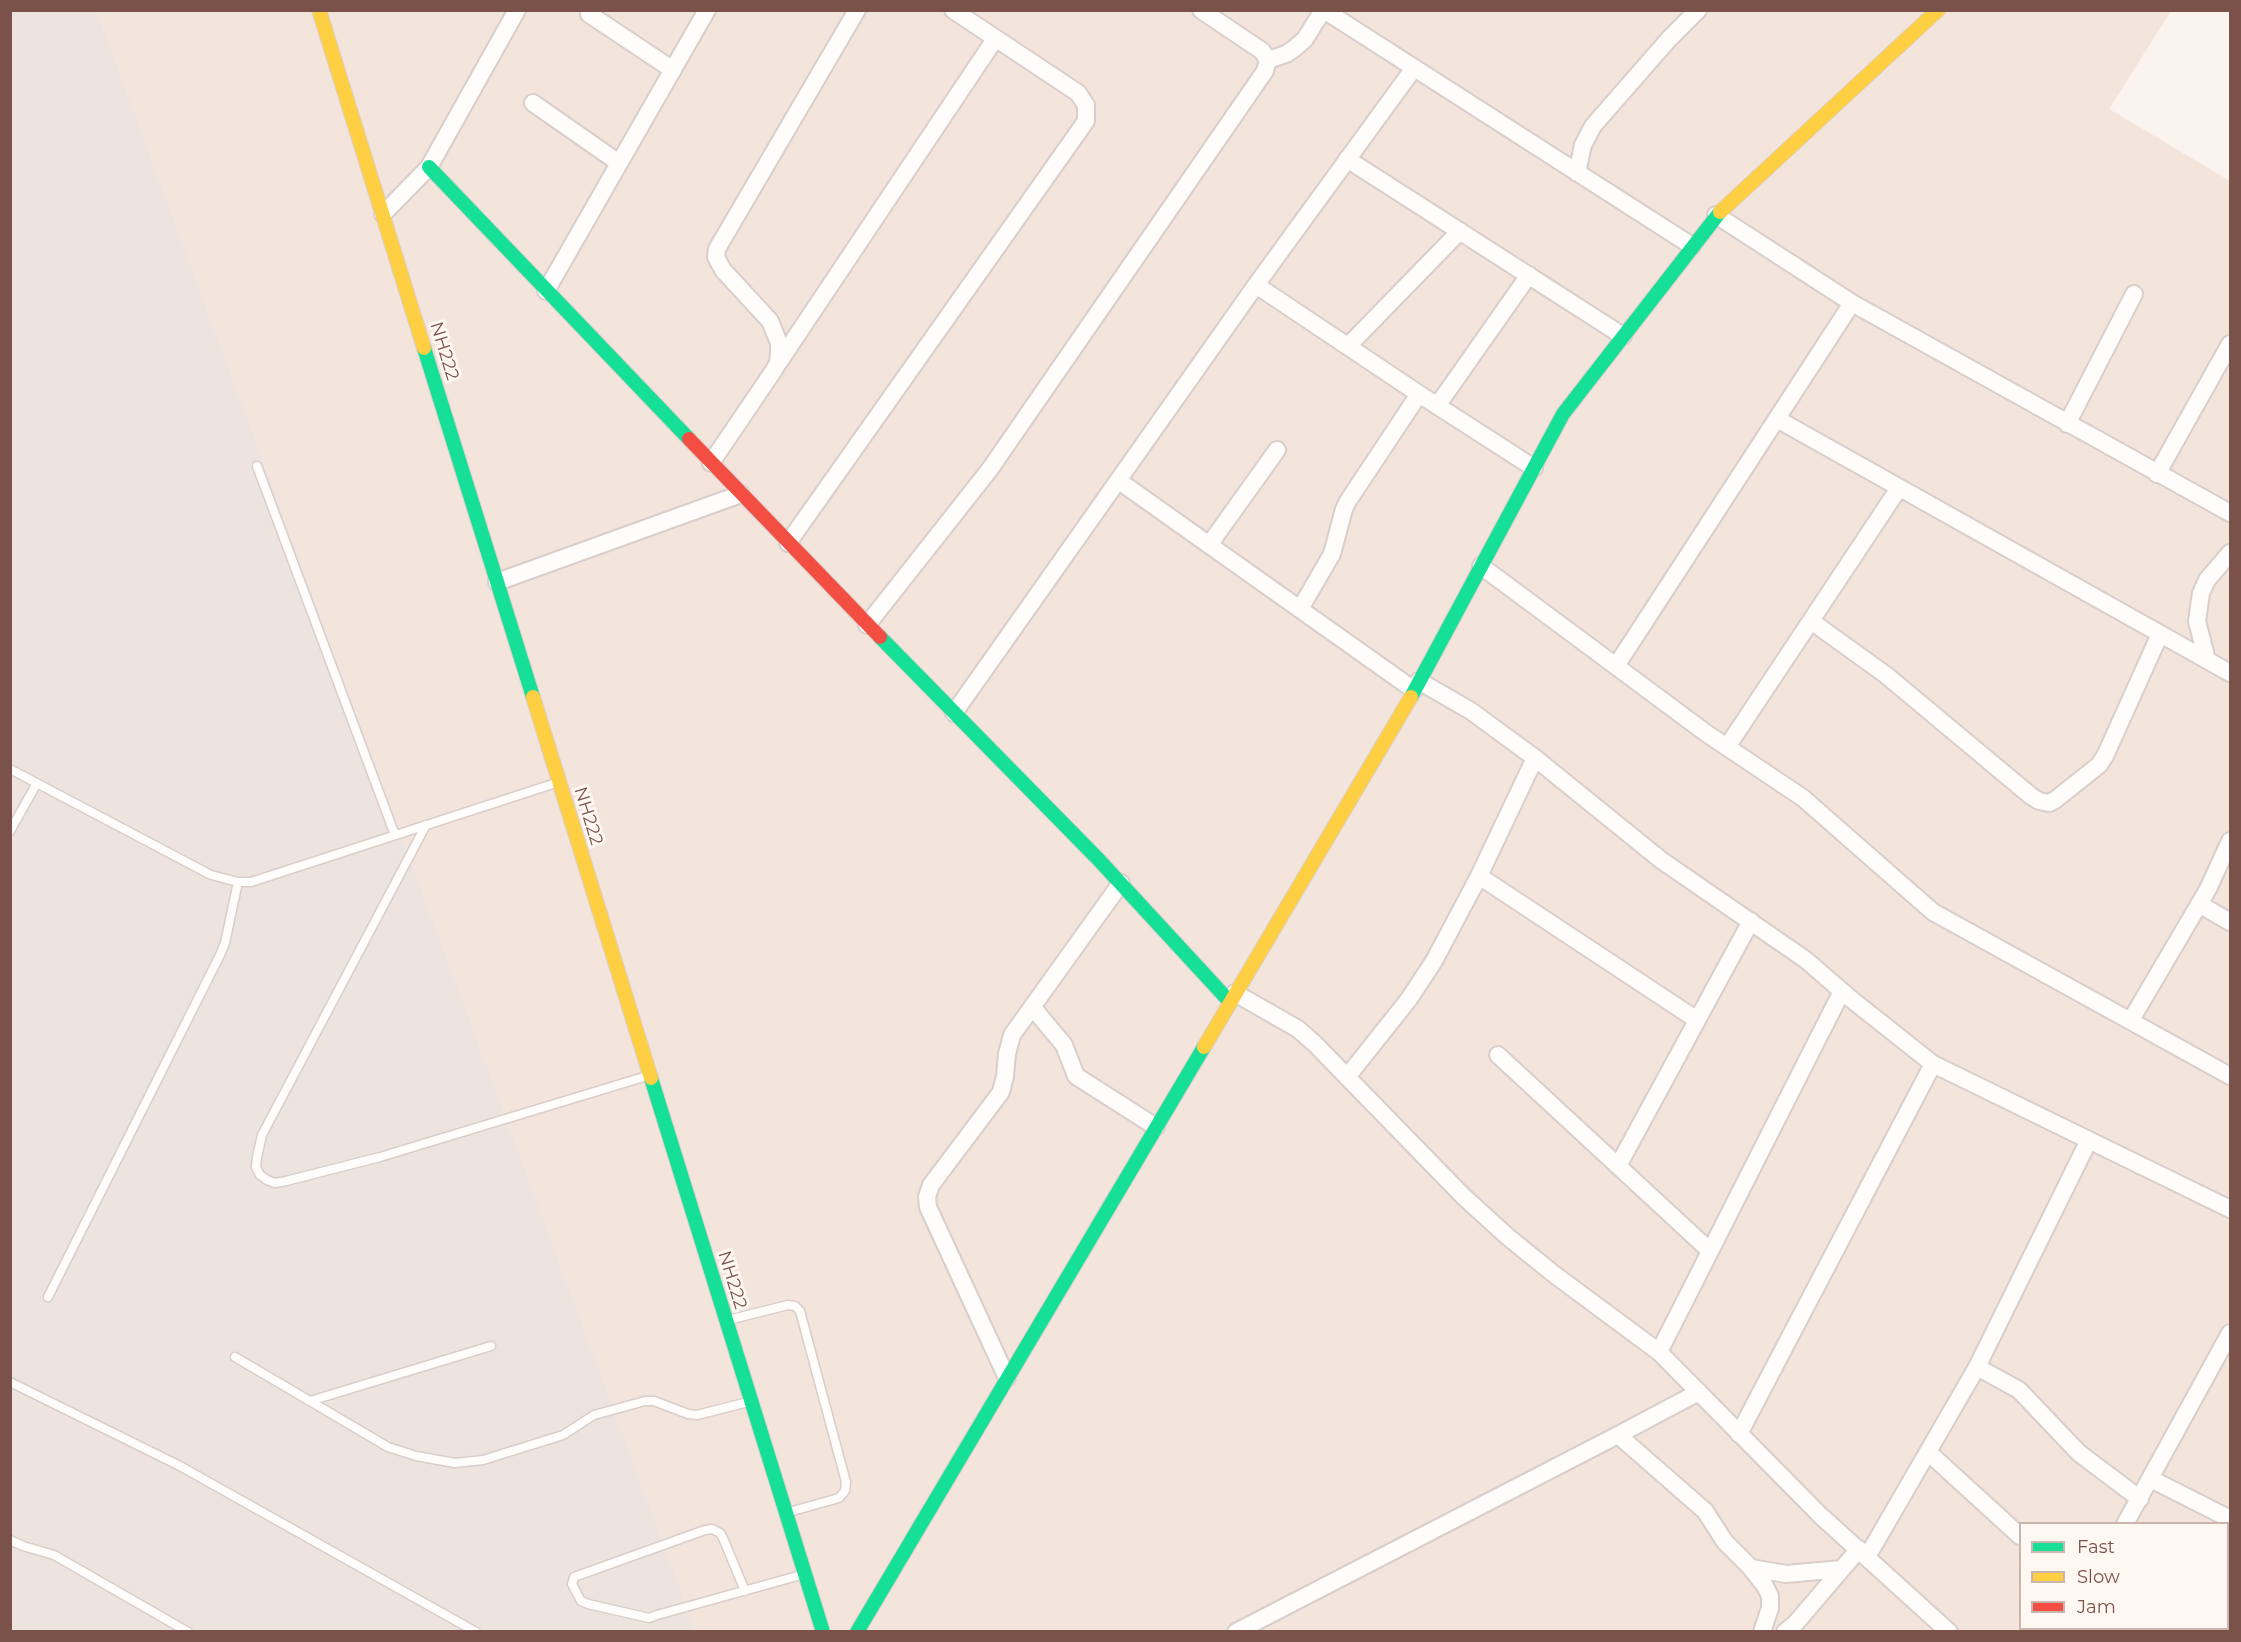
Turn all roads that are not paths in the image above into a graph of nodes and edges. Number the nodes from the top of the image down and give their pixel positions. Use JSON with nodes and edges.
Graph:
{"nodes":[{"id":1,"x":319,"y":10,"type":"edge"},
{"id":2,"x":518,"y":10,"type":"edge"},
{"id":3,"x":707,"y":10,"type":"edge"},
{"id":4,"x":857,"y":10,"type":"edge"},
{"id":5,"x":953,"y":10,"type":"edge"},
{"id":6,"x":1201,"y":10,"type":"edge"},
{"id":7,"x":1323,"y":10,"type":"edge"},
{"id":8,"x":1698,"y":10,"type":"edge"},
{"id":9,"x":1938,"y":10,"type":"edge"},
{"id":10,"x":589,"y":14,"type":"dead end"},
{"id":11,"x":995,"y":39,"type":"junction"},
{"id":12,"x":1268,"y":60,"type":"junction"},
{"id":13,"x":1414,"y":68,"type":"junction"},
{"id":14,"x":673,"y":70,"type":"junction"},
{"id":15,"x":533,"y":103,"type":"dead end"},
{"id":16,"x":1347,"y":159,"type":"junction"},
{"id":17,"x":619,"y":164,"type":"junction"},
{"id":18,"x":429,"y":167,"type":"junction"},
{"id":19,"x":1577,"y":173,"type":"junction"},
{"id":20,"x":383,"y":214,"type":"junction"},
{"id":21,"x":1716,"y":215,"type":"junction"},
{"id":22,"x":1460,"y":231,"type":"junction"},
{"id":23,"x":1692,"y":246,"type":"junction"},
{"id":24,"x":1529,"y":275,"type":"junction"},
{"id":25,"x":1256,"y":285,"type":"junction"},
{"id":26,"x":546,"y":291,"type":"junction"},
{"id":27,"x":2134,"y":294,"type":"dead end"},
{"id":28,"x":1852,"y":303,"type":"junction"},
{"id":29,"x":1623,"y":336,"type":"junction"},
{"id":30,"x":2230,"y":345,"type":"edge"},
{"id":31,"x":1348,"y":346,"type":"junction"},
{"id":32,"x":778,"y":363,"type":"junction"},
{"id":33,"x":1419,"y":394,"type":"junction"},
{"id":34,"x":1437,"y":406,"type":"junction"},
{"id":35,"x":1777,"y":419,"type":"junction"},
{"id":36,"x":2067,"y":424,"type":"junction"},
{"id":37,"x":1277,"y":450,"type":"dead end"},
{"id":38,"x":711,"y":463,"type":"junction"},
{"id":39,"x":257,"y":466,"type":"dead end"},
{"id":40,"x":1534,"y":468,"type":"junction"},
{"id":41,"x":2157,"y":474,"type":"junction"},
{"id":42,"x":1119,"y":481,"type":"junction"},
{"id":43,"x":1899,"y":488,"type":"junction"},
{"id":44,"x":741,"y":494,"type":"junction"},
{"id":45,"x":2230,"y":513,"type":"edge"},
{"id":46,"x":788,"y":543,"type":"junction"},
{"id":47,"x":1209,"y":545,"type":"junction"},
{"id":48,"x":2230,"y":553,"type":"edge"},
{"id":49,"x":1481,"y":566,"type":"junction"},
{"id":50,"x":497,"y":582,"type":"junction"},
{"id":51,"x":1300,"y":609,"type":"junction"},
{"id":52,"x":1811,"y":621,"type":"junction"},
{"id":53,"x":867,"y":625,"type":"junction"},
{"id":54,"x":2160,"y":634,"type":"junction"},
{"id":55,"x":2207,"y":660,"type":"junction"},
{"id":56,"x":1616,"y":666,"type":"junction"},
{"id":57,"x":2230,"y":673,"type":"edge"},
{"id":58,"x":1417,"y":685,"type":"junction"},
{"id":59,"x":954,"y":712,"type":"junction"},
{"id":60,"x":1727,"y":747,"type":"junction"},
{"id":61,"x":1535,"y":758,"type":"junction"},
{"id":62,"x":10,"y":769,"type":"edge"},
{"id":63,"x":559,"y":782,"type":"junction"},
{"id":64,"x":37,"y":783,"type":"junction"},
{"id":65,"x":426,"y":825,"type":"junction"},
{"id":66,"x":10,"y":831,"type":"edge"},
{"id":67,"x":395,"y":835,"type":"junction"},
{"id":68,"x":2230,"y":841,"type":"edge"},
{"id":69,"x":1479,"y":876,"type":"junction"},
{"id":70,"x":238,"y":882,"type":"junction"},
{"id":71,"x":1121,"y":883,"type":"junction"},
{"id":72,"x":2199,"y":904,"type":"junction"},
{"id":73,"x":1750,"y":921,"type":"junction"},
{"id":74,"x":2230,"y":922,"type":"edge"},
{"id":75,"x":1842,"y":991,"type":"junction"},
{"id":76,"x":1233,"y":998,"type":"junction"},
{"id":77,"x":1033,"y":1008,"type":"junction"},
{"id":78,"x":1697,"y":1020,"type":"junction"},
{"id":79,"x":2131,"y":1020,"type":"junction"},
{"id":80,"x":1498,"y":1055,"type":"dead end"},
{"id":81,"x":1933,"y":1064,"type":"junction"},
{"id":82,"x":650,"y":1075,"type":"junction"},
{"id":83,"x":2230,"y":1076,"type":"edge"},
{"id":84,"x":1347,"y":1077,"type":"junction"},
{"id":85,"x":1156,"y":1127,"type":"junction"},
{"id":86,"x":2090,"y":1140,"type":"junction"},
{"id":87,"x":1618,"y":1166,"type":"junction"},
{"id":88,"x":2230,"y":1209,"type":"edge"},
{"id":89,"x":1710,"y":1251,"type":"junction"},
{"id":90,"x":48,"y":1297,"type":"dead end"},
{"id":91,"x":726,"y":1320,"type":"junction"},
{"id":92,"x":2230,"y":1333,"type":"edge"},
{"id":93,"x":491,"y":1346,"type":"dead end"},
{"id":94,"x":1659,"y":1352,"type":"junction"},
{"id":95,"x":235,"y":1357,"type":"dead end"},
{"id":96,"x":1977,"y":1367,"type":"junction"},
{"id":97,"x":1007,"y":1378,"type":"junction"},
{"id":98,"x":10,"y":1382,"type":"edge"},
{"id":99,"x":1699,"y":1392,"type":"junction"},
{"id":100,"x":310,"y":1401,"type":"junction"},
{"id":101,"x":751,"y":1401,"type":"junction"},
{"id":102,"x":1739,"y":1434,"type":"junction"},
{"id":103,"x":1618,"y":1435,"type":"junction"},
{"id":104,"x":1929,"y":1453,"type":"junction"},
{"id":105,"x":2151,"y":1479,"type":"junction"},
{"id":106,"x":2140,"y":1499,"type":"junction"},
{"id":107,"x":786,"y":1513,"type":"junction"},
{"id":108,"x":2230,"y":1519,"type":"edge"},
{"id":109,"x":2127,"y":1522,"type":"edge"},
{"id":110,"x":2019,"y":1535,"type":"edge"},
{"id":111,"x":10,"y":1540,"type":"edge"},
{"id":112,"x":1863,"y":1553,"type":"junction"},
{"id":113,"x":1751,"y":1568,"type":"junction"},
{"id":114,"x":1842,"y":1569,"type":"junction"},
{"id":115,"x":805,"y":1574,"type":"junction"},
{"id":116,"x":745,"y":1591,"type":"junction"},
{"id":117,"x":188,"y":1632,"type":"edge"},
{"id":118,"x":476,"y":1632,"type":"edge"},
{"id":119,"x":823,"y":1632,"type":"edge"},
{"id":120,"x":857,"y":1632,"type":"edge"},
{"id":121,"x":1236,"y":1632,"type":"edge"},
{"id":122,"x":1762,"y":1632,"type":"edge"},
{"id":123,"x":1785,"y":1632,"type":"edge"},
{"id":124,"x":1948,"y":1632,"type":"edge"}],
"edges":[{"from":1,"to":20,"type":"street","name":"NH222"},
{"from":2,"to":18,"type":"street"},
{"from":3,"to":14,"type":"street"},
{"from":4,"to":32,"type":"street"},
{"from":5,"to":11,"type":"street"},
{"from":6,"to":12,"type":"street"},
{"from":7,"to":12,"type":"street"},
{"from":7,"to":13,"type":"street"},
{"from":8,"to":19,"type":"street"},
{"from":9,"to":21,"type":"street"},
{"from":10,"to":14,"type":"street"},
{"from":11,"to":32,"type":"street"},
{"from":11,"to":46,"type":"street"},
{"from":12,"to":53,"type":"street"},
{"from":13,"to":16,"type":"street"},
{"from":13,"to":19,"type":"street"},
{"from":14,"to":17,"type":"street"},
{"from":15,"to":17,"type":"street"},
{"from":16,"to":22,"type":"street"},
{"from":16,"to":25,"type":"street"},
{"from":17,"to":26,"type":"street"},
{"from":18,"to":20,"type":"street"},
{"from":18,"to":26,"type":"street"},
{"from":19,"to":23,"type":"street"},
{"from":20,"to":50,"type":"street","name":"NH222"},
{"from":21,"to":23,"type":"street"},
{"from":21,"to":28,"type":"street"},
{"from":22,"to":24,"type":"street"},
{"from":22,"to":31,"type":"street"},
{"from":23,"to":29,"type":"street"},
{"from":24,"to":29,"type":"street"},
{"from":24,"to":34,"type":"street"},
{"from":25,"to":31,"type":"street"},
{"from":25,"to":42,"type":"street"},
{"from":26,"to":38,"type":"street"},
{"from":27,"to":36,"type":"street"},
{"from":28,"to":35,"type":"street"},
{"from":28,"to":36,"type":"street"},
{"from":29,"to":40,"type":"street"},
{"from":30,"to":41,"type":"street"},
{"from":31,"to":33,"type":"street"},
{"from":32,"to":38,"type":"street"},
{"from":33,"to":34,"type":"street"},
{"from":33,"to":51,"type":"street"},
{"from":34,"to":40,"type":"street"},
{"from":35,"to":43,"type":"street"},
{"from":35,"to":56,"type":"street"},
{"from":36,"to":41,"type":"street"},
{"from":37,"to":47,"type":"street"},
{"from":38,"to":44,"type":"street"},
{"from":39,"to":67,"type":"lane"},
{"from":40,"to":49,"type":"street"},
{"from":41,"to":45,"type":"street"},
{"from":42,"to":47,"type":"street"},
{"from":42,"to":59,"type":"street"},
{"from":43,"to":52,"type":"street"},
{"from":43,"to":54,"type":"street"},
{"from":44,"to":46,"type":"street"},
{"from":44,"to":50,"type":"street"},
{"from":46,"to":53,"type":"street"},
{"from":47,"to":51,"type":"street"},
{"from":48,"to":55,"type":"street"},
{"from":49,"to":56,"type":"street"},
{"from":49,"to":58,"type":"street"},
{"from":50,"to":63,"type":"street","name":"NH222"},
{"from":51,"to":58,"type":"street"},
{"from":52,"to":54,"type":"street"},
{"from":52,"to":60,"type":"street"},
{"from":53,"to":59,"type":"street"},
{"from":54,"to":55,"type":"street"},
{"from":55,"to":57,"type":"street"},
{"from":56,"to":60,"type":"street"},
{"from":58,"to":61,"type":"street"},
{"from":58,"to":76,"type":"street"},
{"from":59,"to":71,"type":"street"},
{"from":60,"to":79,"type":"street"},
{"from":61,"to":69,"type":"street"},
{"from":61,"to":73,"type":"street"},
{"from":62,"to":64,"type":"lane"},
{"from":63,"to":65,"type":"lane"},
{"from":63,"to":82,"type":"street","name":"NH222"},
{"from":64,"to":66,"type":"lane"},
{"from":64,"to":70,"type":"lane"},
{"from":65,"to":67,"type":"lane"},
{"from":65,"to":82,"type":"lane"},
{"from":67,"to":70,"type":"lane"},
{"from":68,"to":72,"type":"street"},
{"from":69,"to":78,"type":"street"},
{"from":69,"to":84,"type":"street"},
{"from":70,"to":90,"type":"lane"},
{"from":71,"to":76,"type":"street"},
{"from":71,"to":77,"type":"street"},
{"from":72,"to":74,"type":"street"},
{"from":72,"to":79,"type":"street"},
{"from":73,"to":75,"type":"street"},
{"from":73,"to":78,"type":"street"},
{"from":75,"to":81,"type":"street"},
{"from":75,"to":89,"type":"street"},
{"from":76,"to":84,"type":"street"},
{"from":76,"to":85,"type":"street"},
{"from":77,"to":85,"type":"street"},
{"from":77,"to":97,"type":"street"},
{"from":78,"to":87,"type":"street"},
{"from":79,"to":83,"type":"street"},
{"from":80,"to":87,"type":"street"},
{"from":81,"to":86,"type":"street"},
{"from":81,"to":102,"type":"street"},
{"from":82,"to":91,"type":"street","name":"NH222"},
{"from":84,"to":94,"type":"street"},
{"from":85,"to":97,"type":"street"},
{"from":86,"to":88,"type":"street"},
{"from":86,"to":96,"type":"street"},
{"from":87,"to":89,"type":"street"},
{"from":89,"to":94,"type":"street"},
{"from":91,"to":101,"type":"street","name":"NH222"},
{"from":91,"to":107,"type":"lane"},
{"from":92,"to":105,"type":"street"},
{"from":93,"to":100,"type":"lane"},
{"from":94,"to":99,"type":"street"},
{"from":95,"to":100,"type":"lane"},
{"from":96,"to":104,"type":"street"},
{"from":96,"to":106,"type":"street"},
{"from":97,"to":120,"type":"street"},
{"from":98,"to":118,"type":"lane"},
{"from":99,"to":102,"type":"street"},
{"from":99,"to":103,"type":"street"},
{"from":100,"to":101,"type":"lane"},
{"from":101,"to":107,"type":"street","name":"NH222"},
{"from":102,"to":112,"type":"street"},
{"from":103,"to":113,"type":"street"},
{"from":103,"to":121,"type":"street"},
{"from":104,"to":110,"type":"street"},
{"from":104,"to":112,"type":"street"},
{"from":105,"to":106,"type":"street"},
{"from":105,"to":108,"type":"street"},
{"from":106,"to":109,"type":"street"},
{"from":107,"to":115,"type":"street","name":"NH222"},
{"from":111,"to":117,"type":"lane"},
{"from":112,"to":114,"type":"street"},
{"from":112,"to":124,"type":"street"},
{"from":113,"to":114,"type":"street"},
{"from":113,"to":122,"type":"street"},
{"from":114,"to":123,"type":"street"},
{"from":115,"to":116,"type":"lane"},
{"from":115,"to":119,"type":"street","name":"NH222"},
{"from":116,"to":116,"type":"lane"}]}
